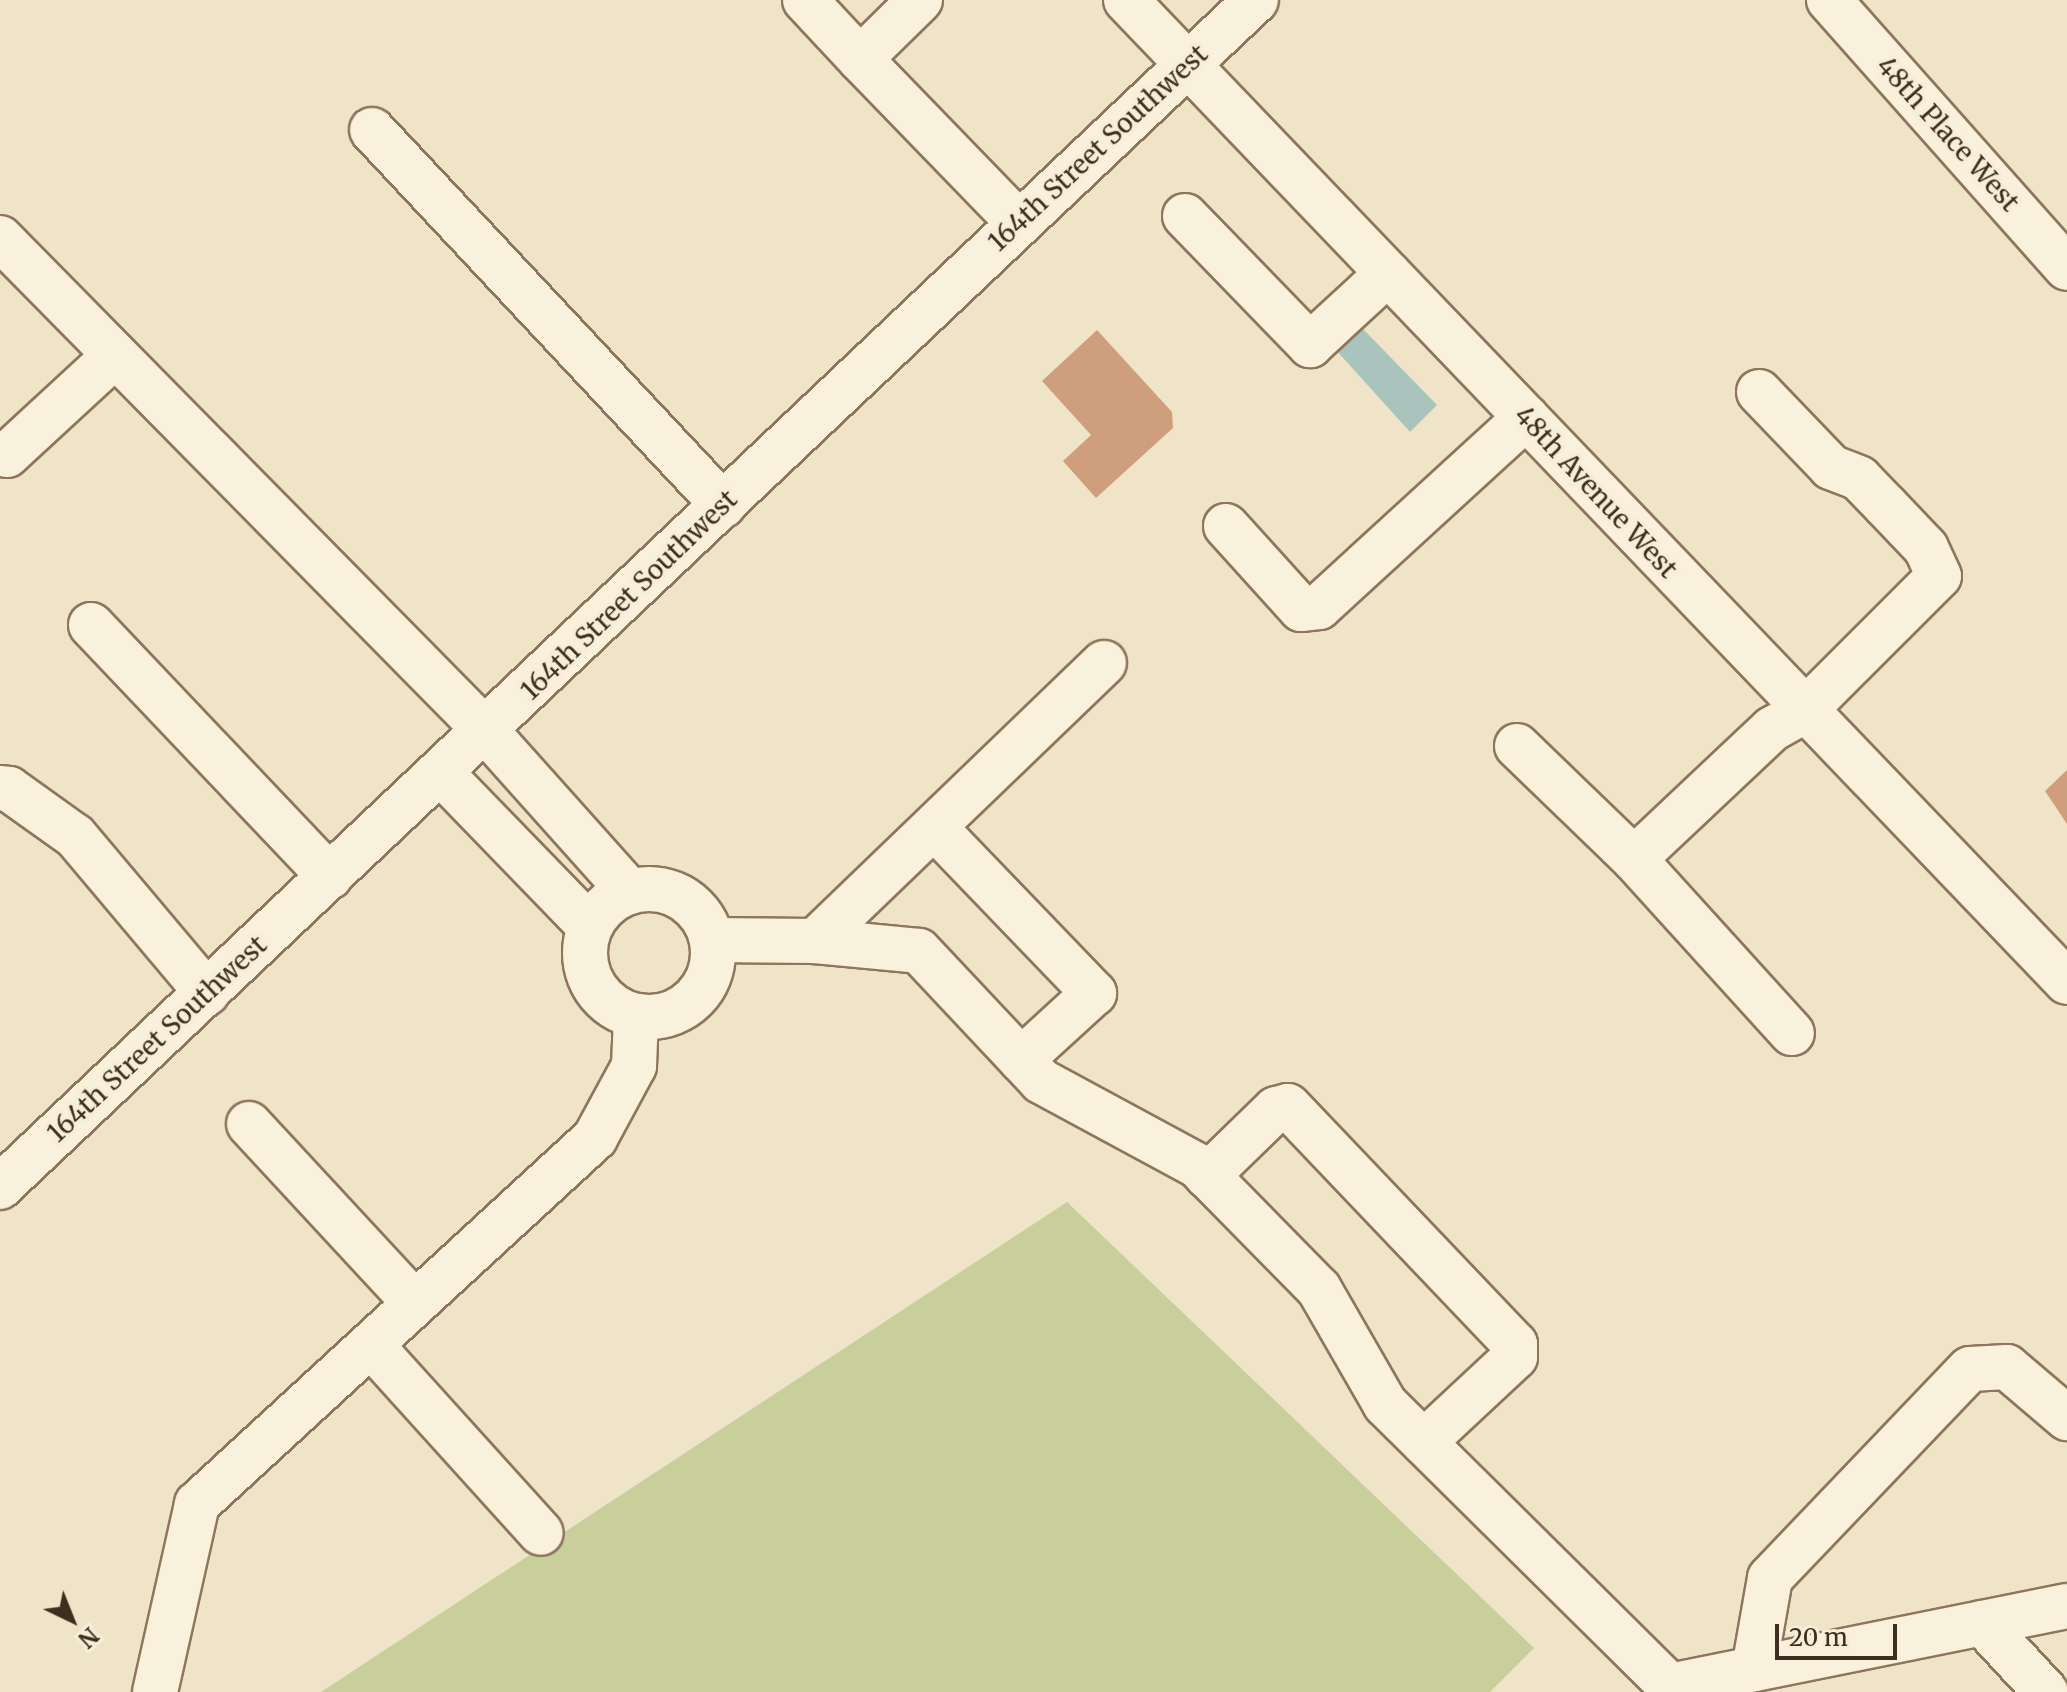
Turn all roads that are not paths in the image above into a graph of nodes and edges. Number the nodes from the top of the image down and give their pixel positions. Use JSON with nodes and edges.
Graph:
{"nodes":[{"id":1,"x":805,"y":0,"type":"edge"},
{"id":2,"x":920,"y":0,"type":"edge"},
{"id":3,"x":1126,"y":0,"type":"edge"},
{"id":4,"x":1256,"y":0,"type":"edge"},
{"id":5,"x":1829,"y":0,"type":"edge"},
{"id":6,"x":860,"y":59,"type":"junction"},
{"id":7,"x":1186,"y":64,"type":"junction"},
{"id":8,"x":372,"y":130,"type":"dead end"},
{"id":9,"x":1185,"y":216,"type":"dead end"},
{"id":10,"x":1019,"y":223,"type":"junction"},
{"id":11,"x":0,"y":238,"type":"edge"},
{"id":12,"x":2067,"y":268,"type":"edge"},
{"id":13,"x":1388,"y":273,"type":"junction"},
{"id":14,"x":112,"y":358,"type":"junction"},
{"id":15,"x":1759,"y":392,"type":"dead end"},
{"id":16,"x":1526,"y":417,"type":"junction"},
{"id":17,"x":7,"y":455,"type":"dead end"},
{"id":18,"x":723,"y":505,"type":"junction"},
{"id":19,"x":1226,"y":526,"type":"dead end"},
{"id":20,"x":91,"y":625,"type":"dead end"},
{"id":21,"x":1104,"y":663,"type":"dead end"},
{"id":22,"x":1803,"y":712,"type":"junction"},
{"id":23,"x":486,"y":731,"type":"junction"},
{"id":24,"x":1517,"y":746,"type":"dead end"},
{"id":25,"x":441,"y":773,"type":"junction"},
{"id":26,"x":0,"y":788,"type":"edge"},
{"id":27,"x":934,"y":827,"type":"junction"},
{"id":28,"x":1634,"y":859,"type":"junction"},
{"id":29,"x":330,"y":877,"type":"junction"},
{"id":30,"x":630,"y":892,"type":"junction"},
{"id":31,"x":590,"y":927,"type":"junction"},
{"id":32,"x":712,"y":940,"type":"junction"},
{"id":33,"x":815,"y":941,"type":"junction"},
{"id":34,"x":2067,"y":982,"type":"edge"},
{"id":35,"x":207,"y":993,"type":"junction"},
{"id":36,"x":636,"y":1016,"type":"junction"},
{"id":37,"x":1792,"y":1033,"type":"dead end"},
{"id":38,"x":1021,"y":1060,"type":"junction"},
{"id":39,"x":249,"y":1124,"type":"dead end"},
{"id":40,"x":1207,"y":1176,"type":"junction"},
{"id":41,"x":0,"y":1187,"type":"edge"},
{"id":42,"x":415,"y":1303,"type":"junction"},
{"id":43,"x":371,"y":1345,"type":"junction"},
{"id":44,"x":2067,"y":1418,"type":"edge"},
{"id":45,"x":1424,"y":1442,"type":"junction"},
{"id":46,"x":541,"y":1533,"type":"dead end"},
{"id":47,"x":2067,"y":1606,"type":"edge"},
{"id":48,"x":1982,"y":1623,"type":"junction"},
{"id":49,"x":1754,"y":1669,"type":"junction"},
{"id":50,"x":1670,"y":1689,"type":"edge"},
{"id":51,"x":155,"y":1692,"type":"edge"},
{"id":52,"x":2046,"y":1692,"type":"edge"}],
"edges":[{"from":1,"to":6,"type":"street"},
{"from":2,"to":6,"type":"street"},
{"from":3,"to":7,"type":"street","name":"48th Avenue West"},
{"from":4,"to":7,"type":"street","name":"164th Street Southwest"},
{"from":5,"to":12,"type":"street","name":"48th Place West"},
{"from":6,"to":10,"type":"street"},
{"from":7,"to":10,"type":"street","name":"164th Street Southwest"},
{"from":7,"to":13,"type":"street","name":"48th Avenue West"},
{"from":8,"to":18,"type":"street"},
{"from":9,"to":13,"type":"street"},
{"from":10,"to":18,"type":"street","name":"164th Street Southwest"},
{"from":11,"to":14,"type":"street"},
{"from":13,"to":16,"type":"street","name":"48th Avenue West"},
{"from":14,"to":17,"type":"street"},
{"from":14,"to":23,"type":"street"},
{"from":15,"to":22,"type":"street"},
{"from":16,"to":19,"type":"street"},
{"from":16,"to":22,"type":"street","name":"48th Avenue West"},
{"from":18,"to":23,"type":"street","name":"164th Street Southwest"},
{"from":20,"to":29,"type":"street"},
{"from":21,"to":27,"type":"street"},
{"from":22,"to":28,"type":"street"},
{"from":22,"to":34,"type":"street","name":"48th Avenue West"},
{"from":23,"to":25,"type":"street","name":"164th Street Southwest"},
{"from":23,"to":30,"type":"street"},
{"from":24,"to":28,"type":"street"},
{"from":25,"to":29,"type":"street","name":"164th Street Southwest"},
{"from":25,"to":31,"type":"street"},
{"from":26,"to":35,"type":"street"},
{"from":27,"to":33,"type":"street"},
{"from":27,"to":38,"type":"street"},
{"from":28,"to":37,"type":"street"},
{"from":29,"to":35,"type":"street","name":"164th Street Southwest"},
{"from":30,"to":31,"type":"street"},
{"from":30,"to":32,"type":"street"},
{"from":31,"to":36,"type":"street"},
{"from":32,"to":33,"type":"street"},
{"from":32,"to":36,"type":"street"},
{"from":33,"to":38,"type":"street"},
{"from":35,"to":41,"type":"street","name":"164th Street Southwest"},
{"from":36,"to":42,"type":"street"},
{"from":38,"to":40,"type":"street"},
{"from":39,"to":42,"type":"street"},
{"from":40,"to":45,"type":"street"},
{"from":40,"to":45,"type":"street"},
{"from":42,"to":43,"type":"street"},
{"from":43,"to":46,"type":"street"},
{"from":43,"to":51,"type":"street"},
{"from":44,"to":49,"type":"street"},
{"from":45,"to":50,"type":"street"},
{"from":47,"to":48,"type":"street"},
{"from":48,"to":49,"type":"street"},
{"from":48,"to":52,"type":"street"},
{"from":49,"to":50,"type":"street"}]}
